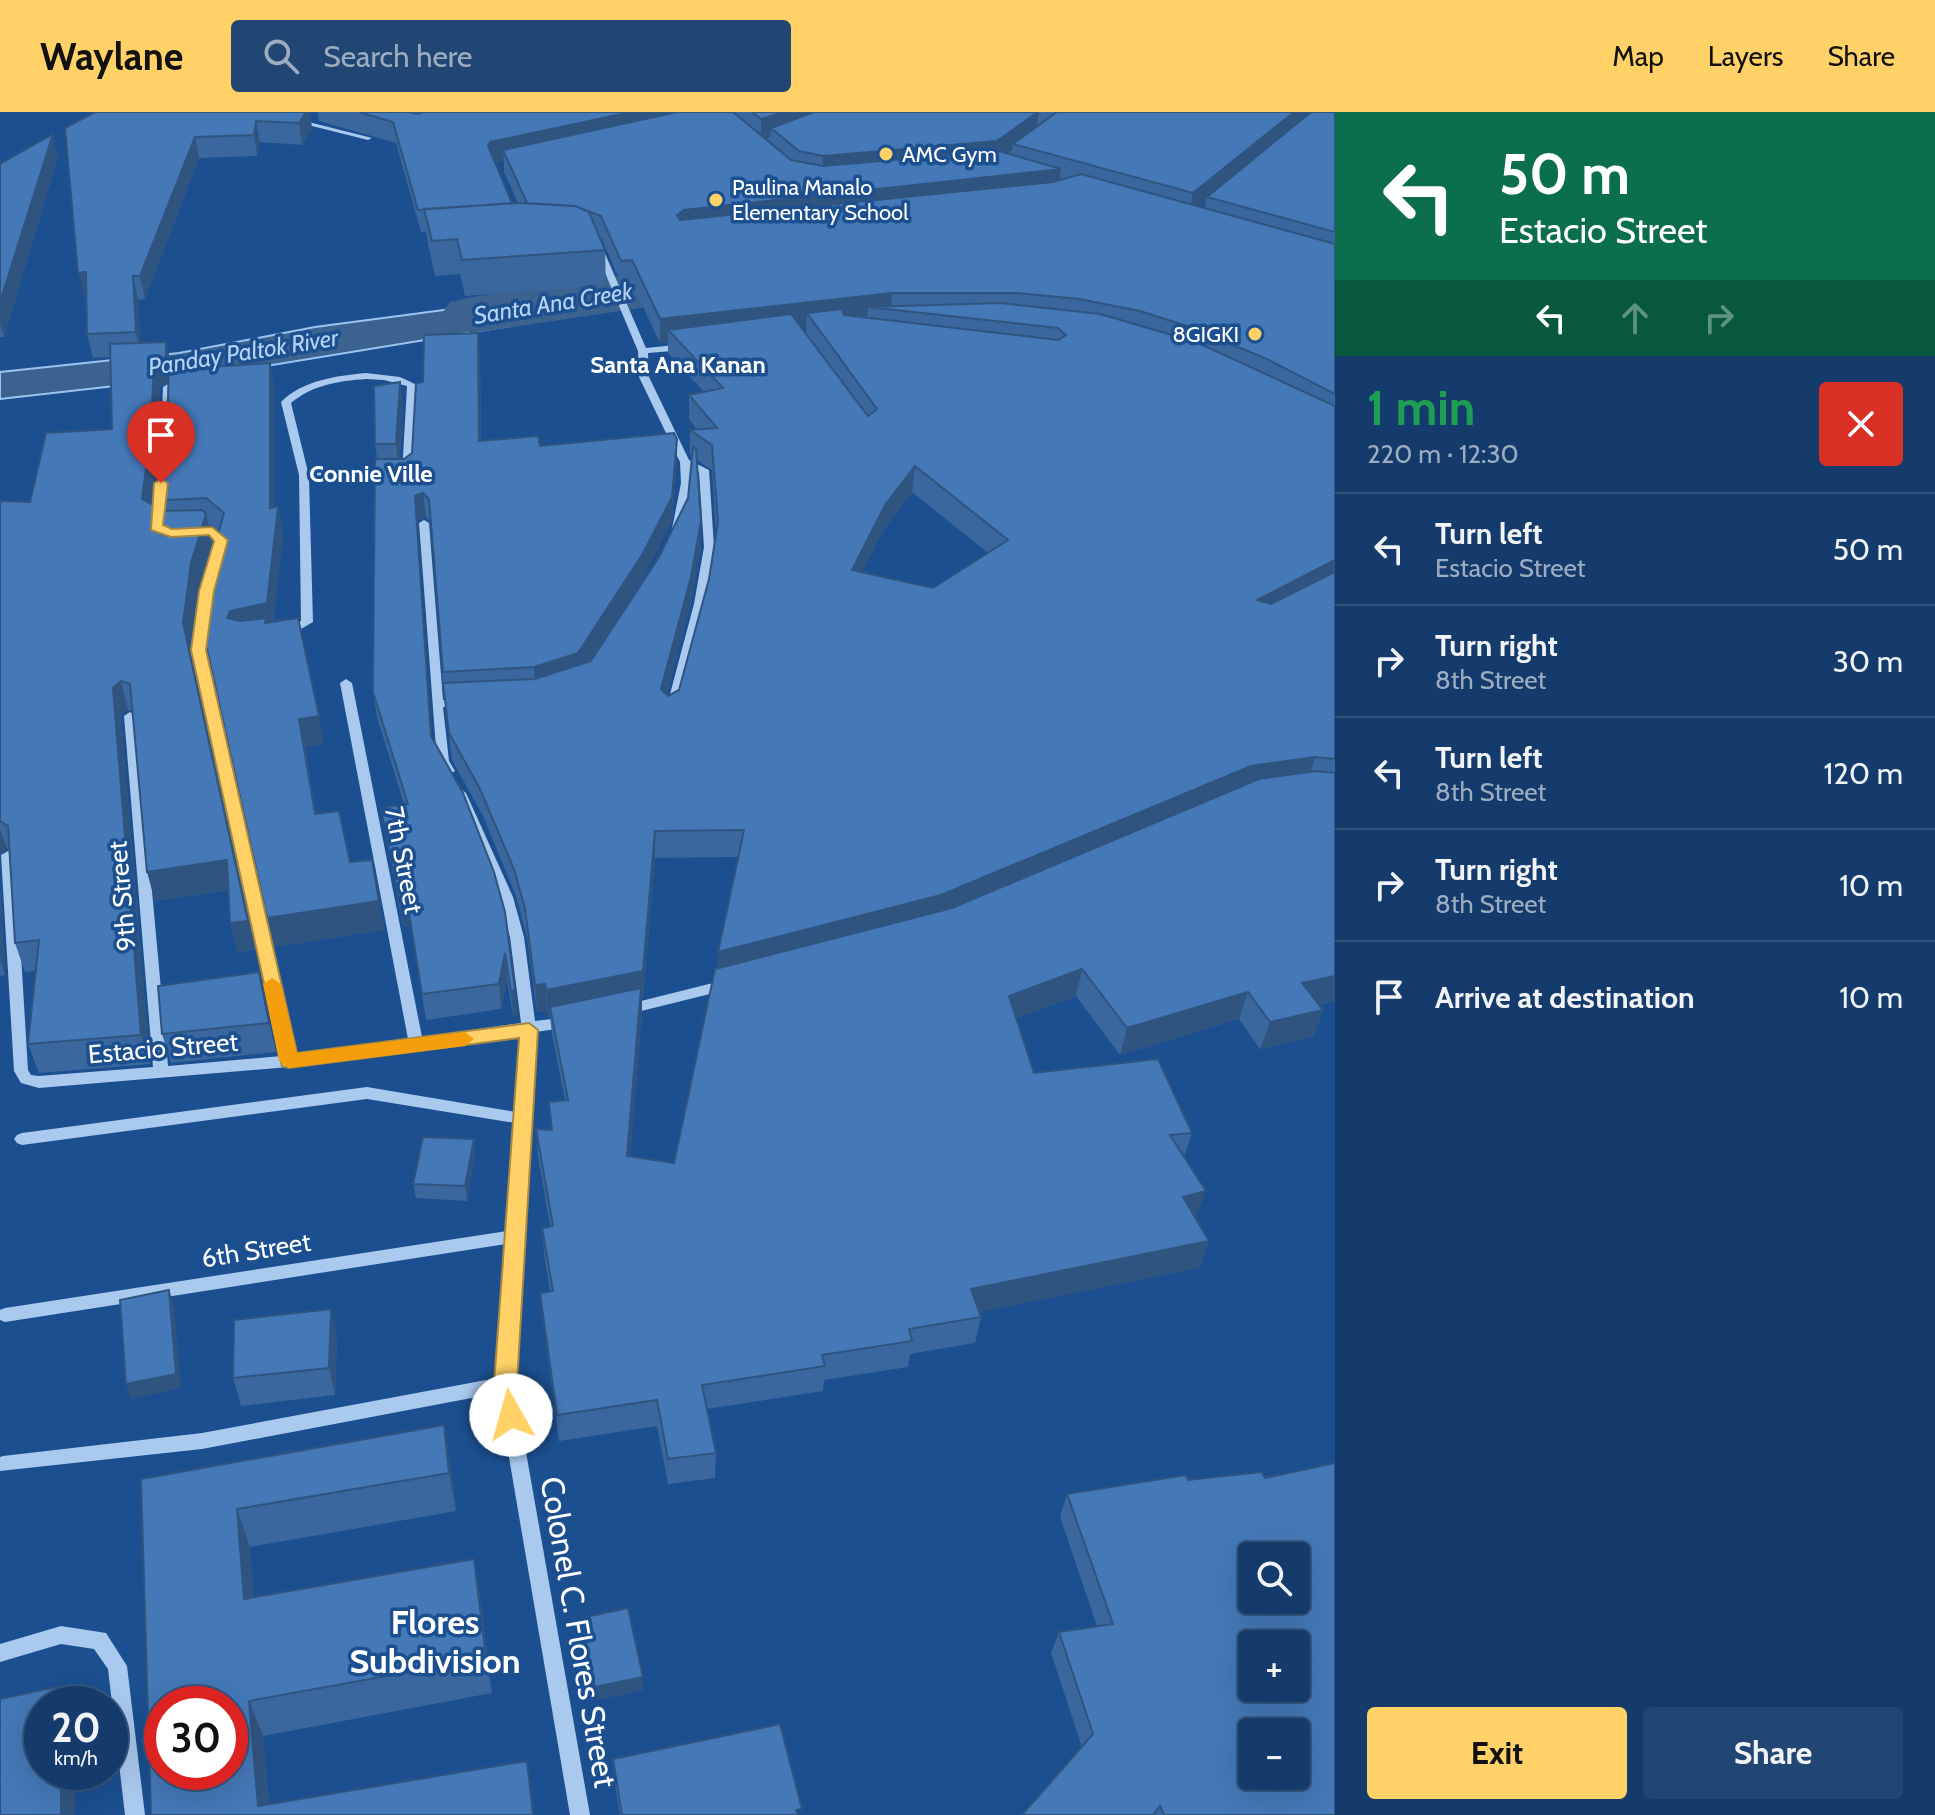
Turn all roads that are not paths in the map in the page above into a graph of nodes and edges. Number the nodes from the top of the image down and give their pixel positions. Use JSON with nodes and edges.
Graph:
{"nodes":[{"id":1,"x":260,"y":112,"type":"edge"},
{"id":2,"x":314,"y":117,"type":"dead end"},
{"id":3,"x":304,"y":123,"type":"junction"},
{"id":4,"x":368,"y":138,"type":"edge"},
{"id":5,"x":592,"y":238,"type":"edge"},
{"id":6,"x":689,"y":346,"type":"edge"},
{"id":7,"x":643,"y":351,"type":"junction"},
{"id":8,"x":168,"y":387,"type":"edge"},
{"id":9,"x":685,"y":462,"type":"junction"},
{"id":10,"x":163,"y":470,"type":"edge"},
{"id":11,"x":304,"y":475,"type":"junction"},
{"id":12,"x":424,"y":523,"type":"dead end"},
{"id":13,"x":669,"y":546,"type":"edge"},
{"id":14,"x":206,"y":591,"type":"edge"},
{"id":15,"x":268,"y":638,"type":"edge"},
{"id":16,"x":346,"y":683,"type":"dead end"},
{"id":17,"x":480,"y":702,"type":"edge"},
{"id":18,"x":437,"y":704,"type":"junction"},
{"id":19,"x":130,"y":716,"type":"edge"},
{"id":20,"x":670,"y":716,"type":"edge"},
{"id":21,"x":8,"y":855,"type":"edge"},
{"id":22,"x":745,"y":980,"type":"edge"},
{"id":23,"x":607,"y":1014,"type":"edge"},
{"id":24,"x":591,"y":1017,"type":"edge"},
{"id":25,"x":529,"y":1030,"type":"junction"},
{"id":26,"x":416,"y":1045,"type":"junction"},
{"id":27,"x":289,"y":1061,"type":"junction"},
{"id":28,"x":161,"y":1072,"type":"junction"},
{"id":29,"x":524,"y":1119,"type":"junction"},
{"id":30,"x":22,"y":1139,"type":"dead end"},
{"id":31,"x":515,"y":1236,"type":"junction"},
{"id":32,"x":5,"y":1315,"type":"dead end"},
{"id":33,"x":505,"y":1384,"type":"junction"},
{"id":34,"x":3,"y":1464,"type":"dead end"},
{"id":35,"x":0,"y":1653,"type":"edge"},
{"id":36,"x":135,"y":1815,"type":"edge"},
{"id":37,"x":580,"y":1815,"type":"edge"}],
"edges":[{"from":1,"to":3,"type":"street"},
{"from":2,"to":3,"type":"street"},
{"from":3,"to":4,"type":"street"},
{"from":5,"to":7,"type":"street"},
{"from":6,"to":7,"type":"street"},
{"from":7,"to":9,"type":"street"},
{"from":8,"to":10,"type":"street"},
{"from":9,"to":13,"type":"street"},
{"from":9,"to":20,"type":"street"},
{"from":11,"to":11,"type":"street"},
{"from":11,"to":15,"type":"street"},
{"from":12,"to":18,"type":"street","name":"Colonel C. Flores Street"},
{"from":14,"to":27,"type":"street"},
{"from":16,"to":26,"type":"street","name":"7th Street"},
{"from":17,"to":18,"type":"street"},
{"from":18,"to":25,"type":"street","name":"Colonel C. Flores Street"},
{"from":19,"to":28,"type":"street","name":"9th Street"},
{"from":21,"to":28,"type":"street","name":"Estacio Street"},
{"from":22,"to":23,"type":"street"},
{"from":24,"to":25,"type":"street","name":"Estacio Street"},
{"from":25,"to":26,"type":"street","name":"Estacio Street"},
{"from":25,"to":29,"type":"street","name":"Colonel C. Flores Street"},
{"from":26,"to":27,"type":"street","name":"Estacio Street"},
{"from":27,"to":28,"type":"street","name":"Estacio Street"},
{"from":29,"to":30,"type":"street"},
{"from":29,"to":31,"type":"street","name":"Colonel C. Flores Street"},
{"from":31,"to":32,"type":"street","name":"6th Street"},
{"from":31,"to":33,"type":"street","name":"Colonel C. Flores Street"},
{"from":33,"to":34,"type":"street"},
{"from":33,"to":37,"type":"street","name":"Colonel C. Flores Street"},
{"from":35,"to":36,"type":"street"}]}
